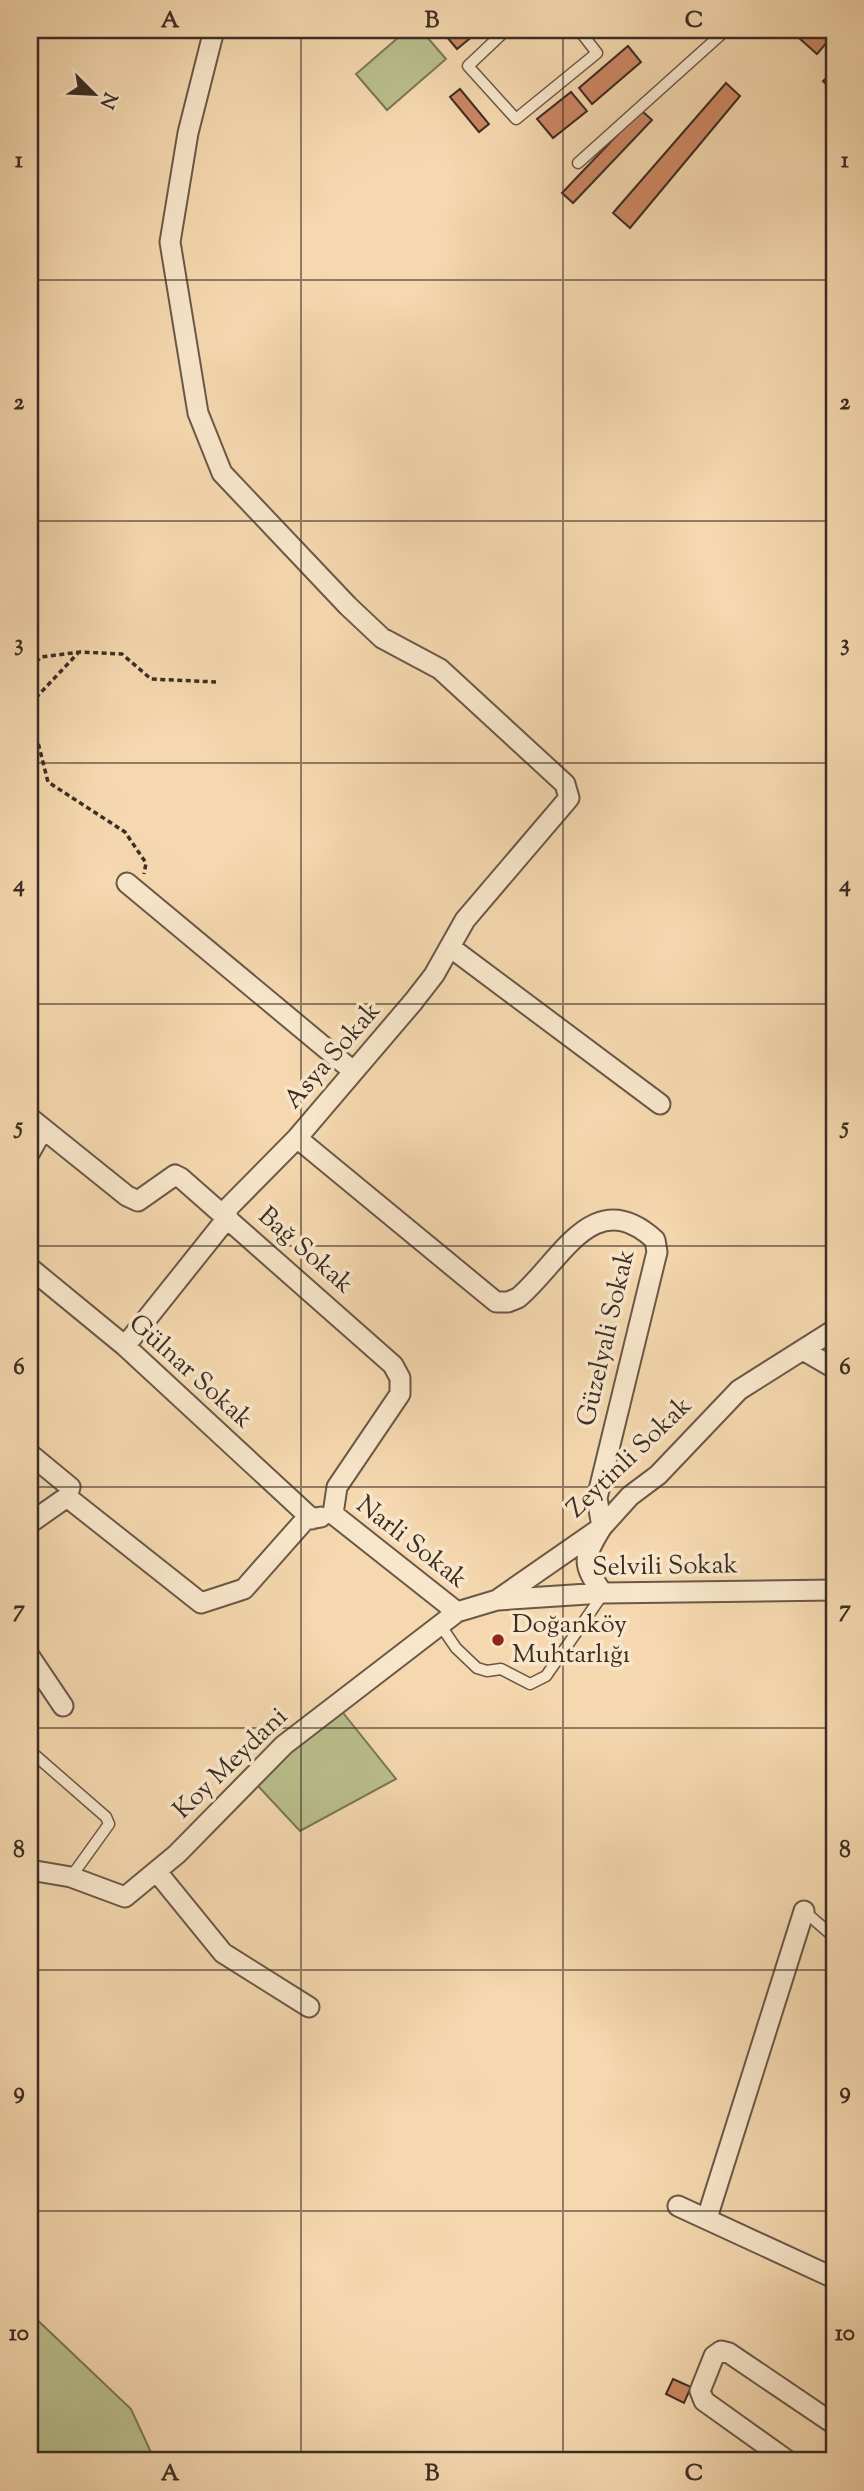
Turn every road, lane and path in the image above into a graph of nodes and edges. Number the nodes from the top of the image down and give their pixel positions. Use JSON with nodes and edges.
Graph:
{"nodes":[{"id":1,"x":214,"y":30,"type":"edge"},
{"id":2,"x":506,"y":30,"type":"edge"},
{"id":3,"x":579,"y":30,"type":"edge"},
{"id":4,"x":726,"y":30,"type":"edge"},
{"id":5,"x":578,"y":163,"type":"dead end"},
{"id":6,"x":80,"y":652,"type":"junction"},
{"id":7,"x":30,"y":668,"type":"edge"},
{"id":8,"x":216,"y":682,"type":"dead end"},
{"id":9,"x":30,"y":704,"type":"edge"},
{"id":10,"x":30,"y":711,"type":"edge"},
{"id":11,"x":133,"y":888,"type":"joint"},
{"id":12,"x":450,"y":947,"type":"junction"},
{"id":13,"x":353,"y":1071,"type":"junction"},
{"id":14,"x":660,"y":1104,"type":"dead end"},
{"id":15,"x":36,"y":1124,"type":"edge"},
{"id":16,"x":297,"y":1138,"type":"junction"},
{"id":17,"x":30,"y":1152,"type":"edge"},
{"id":18,"x":226,"y":1215,"type":"junction"},
{"id":19,"x":30,"y":1268,"type":"edge"},
{"id":20,"x":834,"y":1330,"type":"edge"},
{"id":21,"x":125,"y":1346,"type":"junction"},
{"id":22,"x":803,"y":1350,"type":"junction"},
{"id":23,"x":834,"y":1368,"type":"edge"},
{"id":24,"x":30,"y":1454,"type":"edge"},
{"id":25,"x":67,"y":1497,"type":"junction"},
{"id":26,"x":333,"y":1514,"type":"junction"},
{"id":27,"x":312,"y":1519,"type":"junction"},
{"id":28,"x":30,"y":1523,"type":"edge"},
{"id":29,"x":601,"y":1527,"type":"junction"},
{"id":30,"x":834,"y":1590,"type":"edge"},
{"id":31,"x":603,"y":1593,"type":"junction"},
{"id":32,"x":497,"y":1600,"type":"junction"},
{"id":33,"x":457,"y":1612,"type":"junction"},
{"id":34,"x":440,"y":1626,"type":"junction"},
{"id":35,"x":30,"y":1657,"type":"edge"},
{"id":36,"x":63,"y":1706,"type":"dead end"},
{"id":37,"x":36,"y":1756,"type":"dead end"},
{"id":38,"x":30,"y":1870,"type":"edge"},
{"id":39,"x":157,"y":1872,"type":"junction"},
{"id":40,"x":71,"y":1877,"type":"junction"},
{"id":41,"x":804,"y":1911,"type":"joint"},
{"id":42,"x":834,"y":1937,"type":"edge"},
{"id":43,"x":309,"y":2007,"type":"dead end"},
{"id":44,"x":678,"y":2206,"type":"dead end"},
{"id":45,"x":707,"y":2218,"type":"junction"},
{"id":46,"x":834,"y":2278,"type":"edge"},
{"id":47,"x":834,"y":2424,"type":"edge"},
{"id":48,"x":788,"y":2461,"type":"edge"}],
"edges":[{"from":1,"to":12,"type":"street","name":"Asya Sokak"},
{"from":2,"to":3,"type":"lane"},
{"from":4,"to":5,"type":"lane"},
{"from":6,"to":7,"type":"path"},
{"from":6,"to":8,"type":"path"},
{"from":6,"to":9,"type":"path"},
{"from":10,"to":11,"type":"path"},
{"from":11,"to":13,"type":"street"},
{"from":12,"to":13,"type":"street","name":"Asya Sokak"},
{"from":12,"to":14,"type":"street"},
{"from":13,"to":16,"type":"street","name":"Asya Sokak"},
{"from":15,"to":17,"type":"street"},
{"from":15,"to":18,"type":"street","name":"Bağ Sokak"},
{"from":16,"to":18,"type":"street","name":"Asya Sokak"},
{"from":16,"to":29,"type":"street","name":"Güzelyali Sokak"},
{"from":18,"to":21,"type":"street","name":"Asya Sokak"},
{"from":18,"to":26,"type":"street","name":"Bağ Sokak"},
{"from":19,"to":21,"type":"street","name":"Gülnar Sokak"},
{"from":20,"to":22,"type":"street","name":"Zeytinli Sokak"},
{"from":21,"to":27,"type":"street","name":"Gülnar Sokak"},
{"from":22,"to":23,"type":"street"},
{"from":22,"to":29,"type":"street","name":"Zeytinli Sokak"},
{"from":24,"to":25,"type":"street"},
{"from":25,"to":27,"type":"street"},
{"from":25,"to":28,"type":"street"},
{"from":26,"to":27,"type":"street"},
{"from":26,"to":33,"type":"street","name":"Narli Sokak"},
{"from":29,"to":31,"type":"street"},
{"from":29,"to":32,"type":"street","name":"Zeytinli Sokak"},
{"from":30,"to":31,"type":"street","name":"Selvili Sokak"},
{"from":31,"to":32,"type":"street","name":"Selvili Sokak"},
{"from":31,"to":34,"type":"lane"},
{"from":32,"to":33,"type":"street","name":"Zeytinli Sokak"},
{"from":33,"to":34,"type":"street","name":"Koy Meydani"},
{"from":34,"to":39,"type":"street","name":"Koy Meydani"},
{"from":35,"to":36,"type":"street"},
{"from":37,"to":40,"type":"lane"},
{"from":38,"to":40,"type":"street","name":"Koy Meydani"},
{"from":39,"to":40,"type":"street","name":"Koy Meydani"},
{"from":39,"to":43,"type":"street"},
{"from":41,"to":42,"type":"lane"},
{"from":41,"to":45,"type":"street"},
{"from":44,"to":45,"type":"street"},
{"from":45,"to":46,"type":"street"},
{"from":47,"to":48,"type":"street"}]}
